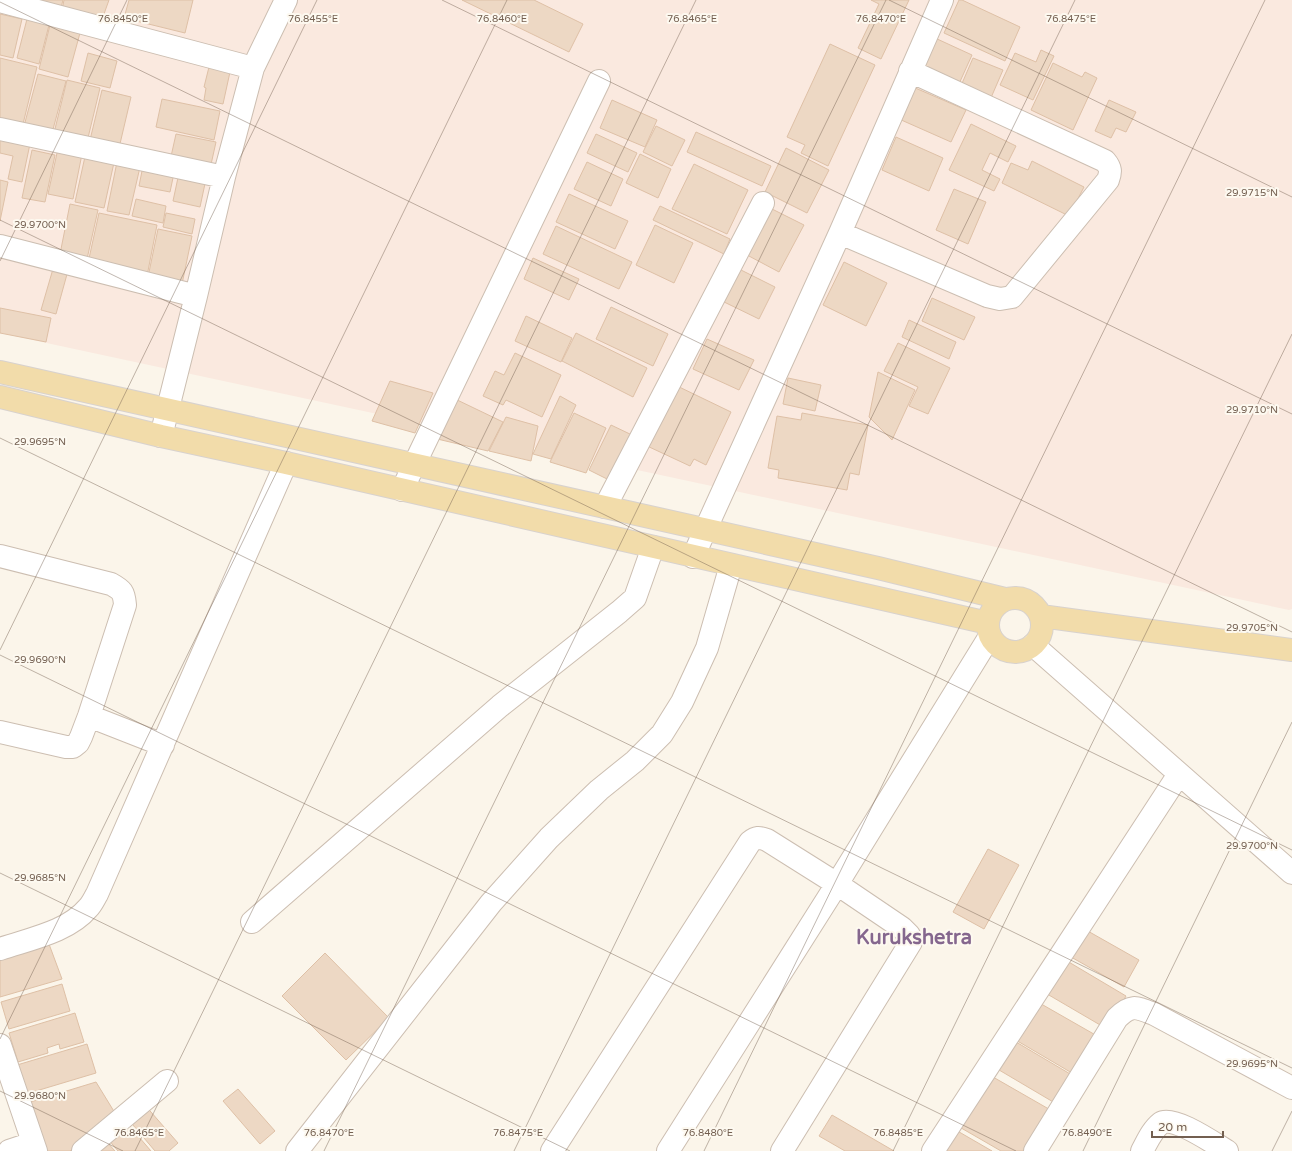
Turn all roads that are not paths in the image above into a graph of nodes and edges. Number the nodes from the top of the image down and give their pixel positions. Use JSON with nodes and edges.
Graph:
{"nodes":[{"id":1,"x":286,"y":0,"type":"edge"},
{"id":2,"x":942,"y":0,"type":"edge"},
{"id":3,"x":0,"y":1,"type":"edge"},
{"id":4,"x":254,"y":68,"type":"junction"},
{"id":5,"x":910,"y":71,"type":"junction"},
{"id":6,"x":599,"y":81,"type":"dead end"},
{"id":7,"x":0,"y":129,"type":"edge"},
{"id":8,"x":224,"y":177,"type":"junction"},
{"id":9,"x":762,"y":203,"type":"dead end"},
{"id":10,"x":840,"y":233,"type":"junction"},
{"id":11,"x":0,"y":246,"type":"edge"},
{"id":12,"x":196,"y":296,"type":"junction"},
{"id":13,"x":0,"y":372,"type":"edge"},
{"id":14,"x":0,"y":397,"type":"edge"},
{"id":15,"x":167,"y":409,"type":"junction"},
{"id":16,"x":161,"y":436,"type":"junction"},
{"id":17,"x":286,"y":463,"type":"junction"},
{"id":18,"x":415,"y":465,"type":"junction"},
{"id":19,"x":402,"y":490,"type":"junction"},
{"id":20,"x":605,"y":507,"type":"junction"},
{"id":21,"x":706,"y":530,"type":"junction"},
{"id":22,"x":653,"y":547,"type":"junction"},
{"id":23,"x":0,"y":556,"type":"edge"},
{"id":24,"x":693,"y":557,"type":"junction"},
{"id":25,"x":731,"y":565,"type":"junction"},
{"id":26,"x":1006,"y":599,"type":"junction"},
{"id":27,"x":1041,"y":616,"type":"junction"},
{"id":28,"x":989,"y":630,"type":"junction"},
{"id":29,"x":1033,"y":645,"type":"junction"},
{"id":30,"x":1292,"y":650,"type":"edge"},
{"id":31,"x":89,"y":716,"type":"junction"},
{"id":32,"x":0,"y":732,"type":"edge"},
{"id":33,"x":163,"y":745,"type":"junction"},
{"id":34,"x":1179,"y":774,"type":"junction"},
{"id":35,"x":1292,"y":873,"type":"edge"},
{"id":36,"x":837,"y":884,"type":"junction"},
{"id":37,"x":252,"y":922,"type":"dead end"},
{"id":38,"x":0,"y":949,"type":"edge"},
{"id":39,"x":0,"y":1045,"type":"edge"},
{"id":40,"x":166,"y":1081,"type":"dead end"},
{"id":41,"x":1292,"y":1088,"type":"edge"},
{"id":42,"x":34,"y":1147,"type":"edge"},
{"id":43,"x":9,"y":1151,"type":"edge"},
{"id":44,"x":83,"y":1151,"type":"edge"},
{"id":45,"x":297,"y":1151,"type":"edge"},
{"id":46,"x":552,"y":1151,"type":"edge"},
{"id":47,"x":668,"y":1151,"type":"edge"},
{"id":48,"x":782,"y":1151,"type":"edge"},
{"id":49,"x":933,"y":1151,"type":"edge"},
{"id":50,"x":1036,"y":1151,"type":"edge"},
{"id":51,"x":1142,"y":1151,"type":"edge"},
{"id":52,"x":1227,"y":1151,"type":"edge"}],
"edges":[{"from":1,"to":4,"type":"street"},
{"from":2,"to":5,"type":"street"},
{"from":3,"to":4,"type":"street"},
{"from":4,"to":8,"type":"street"},
{"from":5,"to":10,"type":"street"},
{"from":5,"to":10,"type":"street"},
{"from":6,"to":18,"type":"street"},
{"from":7,"to":8,"type":"street"},
{"from":8,"to":12,"type":"street"},
{"from":9,"to":20,"type":"street"},
{"from":10,"to":21,"type":"street"},
{"from":11,"to":12,"type":"street"},
{"from":12,"to":15,"type":"street"},
{"from":13,"to":15,"type":"main road"},
{"from":14,"to":16,"type":"main road"},
{"from":15,"to":16,"type":"street"},
{"from":15,"to":18,"type":"main road"},
{"from":16,"to":17,"type":"main road"},
{"from":17,"to":19,"type":"main road"},
{"from":17,"to":33,"type":"street"},
{"from":18,"to":19,"type":"street"},
{"from":18,"to":20,"type":"main road"},
{"from":19,"to":22,"type":"main road"},
{"from":20,"to":21,"type":"main road"},
{"from":21,"to":24,"type":"street"},
{"from":21,"to":26,"type":"main road"},
{"from":22,"to":24,"type":"main road"},
{"from":22,"to":37,"type":"street"},
{"from":23,"to":31,"type":"street"},
{"from":24,"to":25,"type":"main road"},
{"from":25,"to":28,"type":"main road"},
{"from":25,"to":45,"type":"street"},
{"from":26,"to":27,"type":"main road"},
{"from":26,"to":28,"type":"main road"},
{"from":27,"to":29,"type":"main road"},
{"from":27,"to":30,"type":"main road"},
{"from":28,"to":29,"type":"main road"},
{"from":28,"to":36,"type":"street"},
{"from":29,"to":34,"type":"street"},
{"from":31,"to":32,"type":"street"},
{"from":31,"to":33,"type":"street"},
{"from":33,"to":38,"type":"street"},
{"from":34,"to":35,"type":"street"},
{"from":34,"to":49,"type":"street"},
{"from":36,"to":46,"type":"street"},
{"from":36,"to":47,"type":"street"},
{"from":36,"to":48,"type":"street"},
{"from":39,"to":42,"type":"street"},
{"from":40,"to":44,"type":"street"},
{"from":41,"to":50,"type":"street"},
{"from":42,"to":43,"type":"street"},
{"from":51,"to":52,"type":"street"}]}
